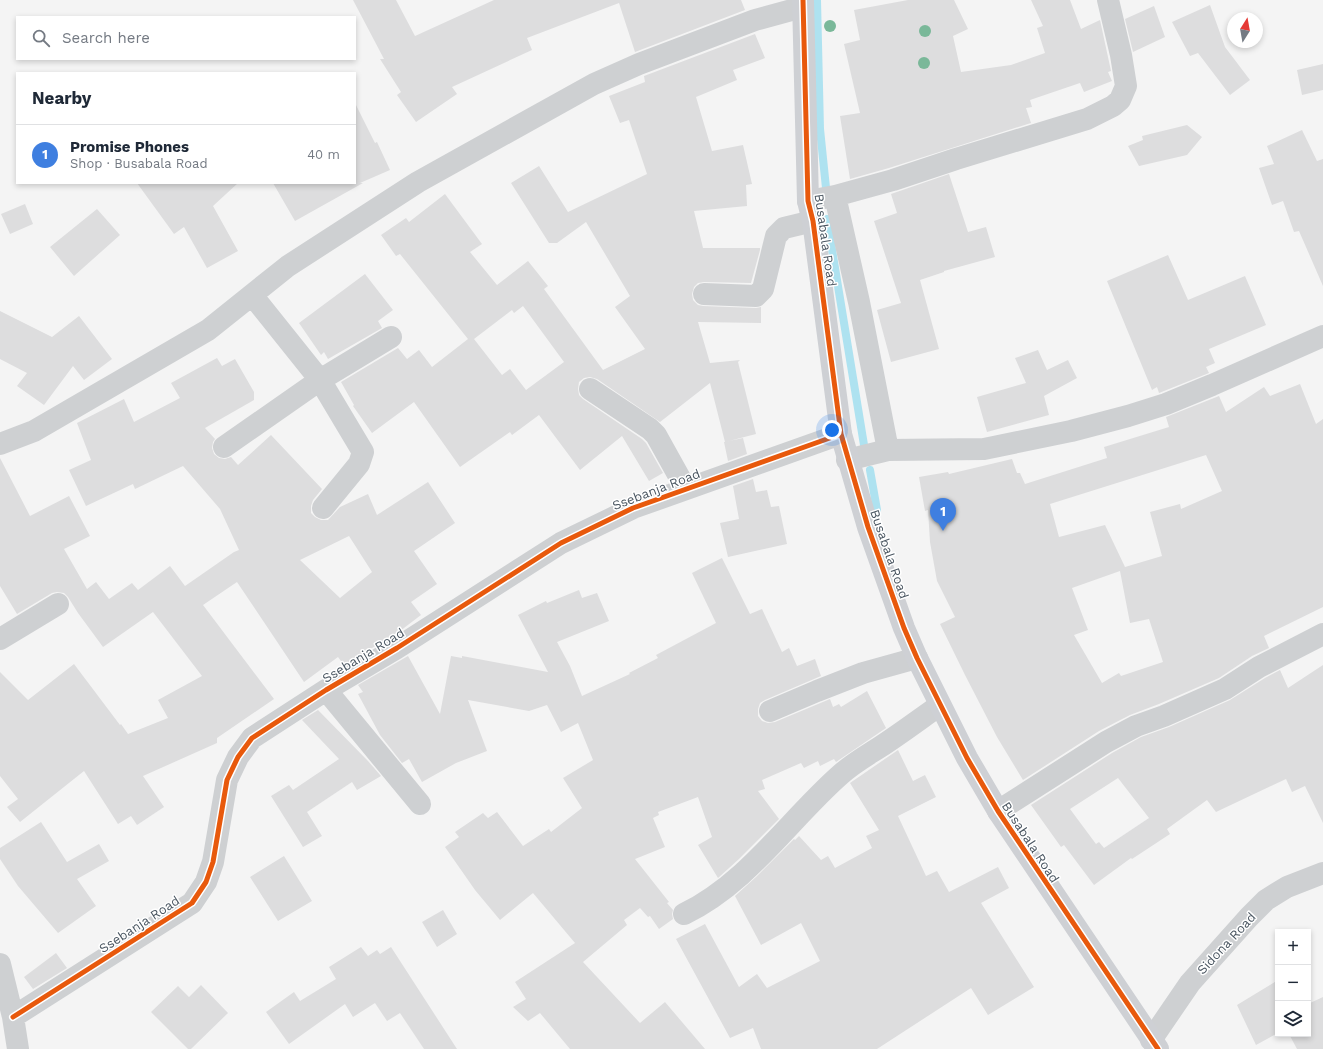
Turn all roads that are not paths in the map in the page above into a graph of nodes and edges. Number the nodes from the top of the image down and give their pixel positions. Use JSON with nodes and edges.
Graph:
{"nodes":[{"id":1,"x":1108,"y":0,"type":"edge"},
{"id":2,"x":803,"y":3,"type":"edge"},
{"id":3,"x":835,"y":196,"type":"junction"},
{"id":4,"x":811,"y":211,"type":"junction"},
{"id":5,"x":704,"y":294,"type":"dead end"},
{"id":6,"x":252,"y":295,"type":"junction"},
{"id":7,"x":1323,"y":336,"type":"edge"},
{"id":8,"x":391,"y":337,"type":"dead end"},
{"id":9,"x":320,"y":380,"type":"junction"},
{"id":10,"x":590,"y":389,"type":"dead end"},
{"id":11,"x":841,"y":434,"type":"junction"},
{"id":12,"x":0,"y":444,"type":"edge"},
{"id":13,"x":224,"y":447,"type":"dead end"},
{"id":14,"x":888,"y":450,"type":"junction"},
{"id":15,"x":847,"y":460,"type":"junction"},
{"id":16,"x":686,"y":489,"type":"junction"},
{"id":17,"x":323,"y":508,"type":"dead end"},
{"id":18,"x":58,"y":604,"type":"dead end"},
{"id":19,"x":1323,"y":634,"type":"edge"},
{"id":20,"x":0,"y":639,"type":"edge"},
{"id":21,"x":917,"y":658,"type":"junction"},
{"id":22,"x":326,"y":690,"type":"junction"},
{"id":23,"x":940,"y":706,"type":"junction"},
{"id":24,"x":770,"y":711,"type":"dead end"},
{"id":25,"x":420,"y":804,"type":"dead end"},
{"id":26,"x":998,"y":811,"type":"junction"},
{"id":27,"x":1323,"y":873,"type":"edge"},
{"id":28,"x":684,"y":914,"type":"dead end"},
{"id":29,"x":0,"y":964,"type":"edge"},
{"id":30,"x":13,"y":1017,"type":"junction"},
{"id":31,"x":1154,"y":1044,"type":"edge"},
{"id":32,"x":18,"y":1049,"type":"edge"}],
"edges":[{"from":1,"to":3,"type":"street"},
{"from":2,"to":4,"type":"street","name":"Busabala Road"},
{"from":2,"to":6,"type":"street"},
{"from":3,"to":4,"type":"street"},
{"from":3,"to":14,"type":"street"},
{"from":4,"to":5,"type":"street"},
{"from":4,"to":11,"type":"street","name":"Busabala Road"},
{"from":6,"to":9,"type":"street"},
{"from":6,"to":12,"type":"street"},
{"from":7,"to":14,"type":"street"},
{"from":8,"to":9,"type":"street"},
{"from":9,"to":13,"type":"street"},
{"from":9,"to":17,"type":"street"},
{"from":10,"to":16,"type":"street"},
{"from":11,"to":15,"type":"street","name":"Busabala Road"},
{"from":11,"to":16,"type":"street","name":"Ssebanja Road"},
{"from":14,"to":15,"type":"street"},
{"from":15,"to":21,"type":"street","name":"Busabala Road"},
{"from":16,"to":22,"type":"street","name":"Ssebanja Road"},
{"from":18,"to":20,"type":"street"},
{"from":19,"to":26,"type":"street"},
{"from":21,"to":23,"type":"street","name":"Busabala Road"},
{"from":21,"to":24,"type":"street"},
{"from":22,"to":25,"type":"street"},
{"from":22,"to":30,"type":"street","name":"Ssebanja Road"},
{"from":23,"to":26,"type":"street","name":"Busabala Road"},
{"from":23,"to":28,"type":"street"},
{"from":26,"to":31,"type":"street","name":"Busabala Road"},
{"from":27,"to":31,"type":"street","name":"Sidona Road"},
{"from":29,"to":30,"type":"street"},
{"from":30,"to":32,"type":"street"}]}
